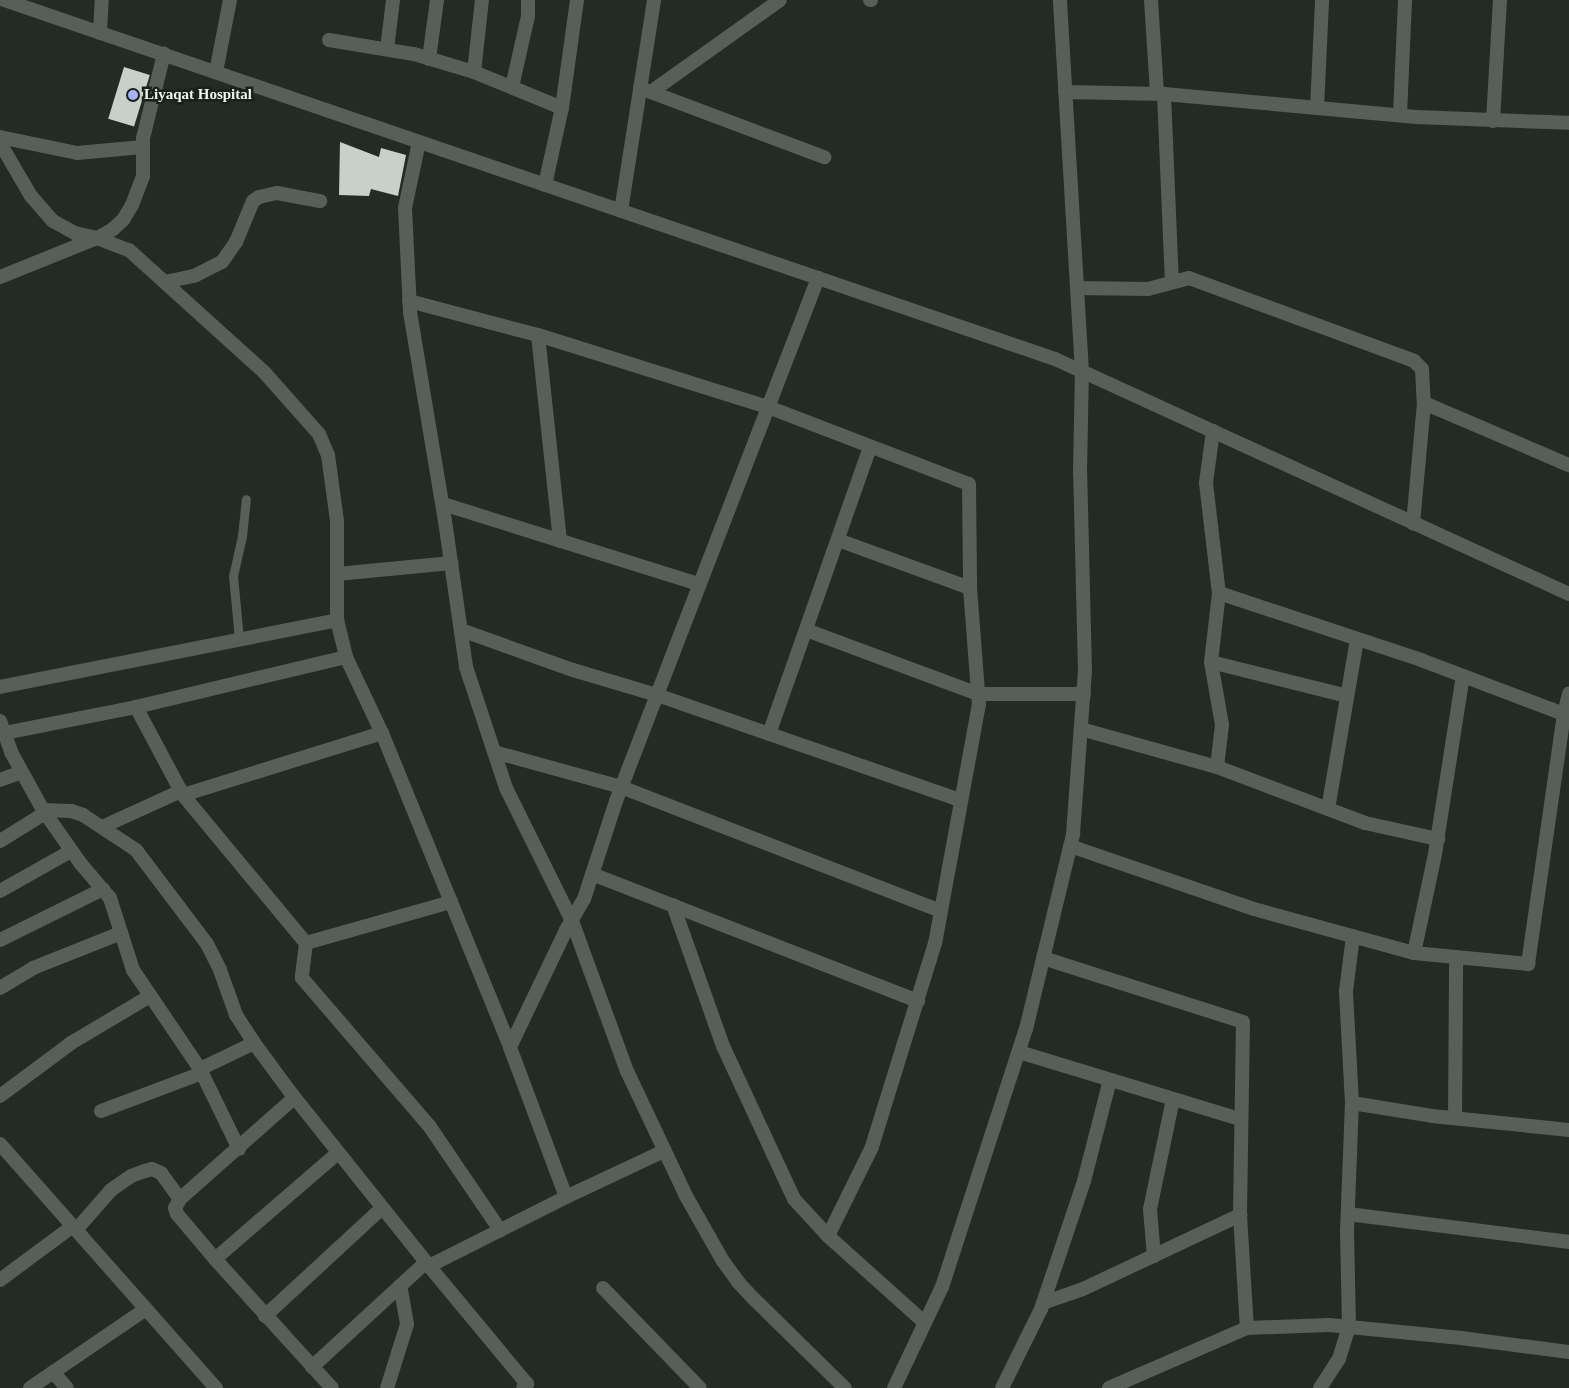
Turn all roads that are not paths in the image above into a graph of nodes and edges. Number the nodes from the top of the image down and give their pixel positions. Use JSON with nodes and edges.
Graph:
{"nodes":[{"id":1,"x":4,"y":0,"type":"edge"},
{"id":2,"x":102,"y":0,"type":"edge"},
{"id":3,"x":230,"y":0,"type":"edge"},
{"id":4,"x":394,"y":0,"type":"edge"},
{"id":5,"x":437,"y":0,"type":"edge"},
{"id":6,"x":482,"y":0,"type":"edge"},
{"id":7,"x":528,"y":0,"type":"edge"},
{"id":8,"x":577,"y":0,"type":"edge"},
{"id":9,"x":654,"y":0,"type":"edge"},
{"id":10,"x":780,"y":0,"type":"edge"},
{"id":11,"x":1060,"y":0,"type":"edge"},
{"id":12,"x":1150,"y":0,"type":"edge"},
{"id":13,"x":1322,"y":0,"type":"edge"},
{"id":14,"x":1404,"y":0,"type":"edge"},
{"id":15,"x":1500,"y":0,"type":"edge"},
{"id":16,"x":100,"y":33,"type":"junction"},
{"id":17,"x":329,"y":40,"type":"dead end"},
{"id":18,"x":387,"y":49,"type":"junction"},
{"id":19,"x":164,"y":54,"type":"junction"},
{"id":20,"x":429,"y":59,"type":"junction"},
{"id":21,"x":216,"y":72,"type":"junction"},
{"id":22,"x":474,"y":72,"type":"junction"},
{"id":23,"x":512,"y":87,"type":"junction"},
{"id":24,"x":645,"y":90,"type":"junction"},
{"id":25,"x":1065,"y":92,"type":"junction"},
{"id":26,"x":1160,"y":93,"type":"junction"},
{"id":27,"x":562,"y":108,"type":"junction"},
{"id":28,"x":1317,"y":108,"type":"junction"},
{"id":29,"x":1400,"y":115,"type":"junction"},
{"id":30,"x":1494,"y":121,"type":"junction"},
{"id":31,"x":1569,"y":123,"type":"edge"},
{"id":32,"x":0,"y":137,"type":"edge"},
{"id":33,"x":419,"y":142,"type":"junction"},
{"id":34,"x":0,"y":143,"type":"edge"},
{"id":35,"x":142,"y":147,"type":"junction"},
{"id":36,"x":824,"y":157,"type":"dead end"},
{"id":37,"x":545,"y":185,"type":"junction"},
{"id":38,"x":320,"y":201,"type":"dead end"},
{"id":39,"x":621,"y":211,"type":"junction"},
{"id":40,"x":97,"y":238,"type":"junction"},
{"id":41,"x":0,"y":277,"type":"edge"},
{"id":42,"x":818,"y":278,"type":"junction"},
{"id":43,"x":165,"y":282,"type":"junction"},
{"id":44,"x":1172,"y":282,"type":"junction"},
{"id":45,"x":1077,"y":288,"type":"junction"},
{"id":46,"x":409,"y":301,"type":"junction"},
{"id":47,"x":538,"y":335,"type":"junction"},
{"id":48,"x":1082,"y":372,"type":"junction"},
{"id":49,"x":1424,"y":403,"type":"junction"},
{"id":50,"x":768,"y":407,"type":"junction"},
{"id":51,"x":1213,"y":431,"type":"junction"},
{"id":52,"x":870,"y":447,"type":"junction"},
{"id":53,"x":1569,"y":465,"type":"edge"},
{"id":54,"x":246,"y":499,"type":"dead end"},
{"id":55,"x":443,"y":504,"type":"junction"},
{"id":56,"x":1413,"y":523,"type":"junction"},
{"id":57,"x":838,"y":540,"type":"junction"},
{"id":58,"x":560,"y":541,"type":"junction"},
{"id":59,"x":451,"y":563,"type":"junction"},
{"id":60,"x":337,"y":574,"type":"junction"},
{"id":61,"x":699,"y":584,"type":"junction"},
{"id":62,"x":970,"y":588,"type":"junction"},
{"id":63,"x":1219,"y":593,"type":"junction"},
{"id":64,"x":1569,"y":594,"type":"edge"},
{"id":65,"x":337,"y":620,"type":"junction"},
{"id":66,"x":461,"y":630,"type":"junction"},
{"id":67,"x":806,"y":630,"type":"junction"},
{"id":68,"x":1357,"y":638,"type":"junction"},
{"id":69,"x":239,"y":640,"type":"junction"},
{"id":70,"x":346,"y":658,"type":"junction"},
{"id":71,"x":1211,"y":662,"type":"junction"},
{"id":72,"x":1463,"y":676,"type":"junction"},
{"id":73,"x":0,"y":687,"type":"edge"},
{"id":74,"x":657,"y":694,"type":"junction"},
{"id":75,"x":978,"y":694,"type":"junction"},
{"id":76,"x":1084,"y":694,"type":"junction"},
{"id":77,"x":1569,"y":694,"type":"edge"},
{"id":78,"x":1347,"y":696,"type":"junction"},
{"id":79,"x":136,"y":707,"type":"junction"},
{"id":80,"x":1564,"y":714,"type":"junction"},
{"id":81,"x":1,"y":729,"type":"edge"},
{"id":82,"x":1081,"y":729,"type":"junction"},
{"id":83,"x":382,"y":733,"type":"junction"},
{"id":84,"x":769,"y":734,"type":"junction"},
{"id":85,"x":494,"y":752,"type":"junction"},
{"id":86,"x":1217,"y":767,"type":"junction"},
{"id":87,"x":22,"y":772,"type":"junction"},
{"id":88,"x":0,"y":780,"type":"edge"},
{"id":89,"x":621,"y":788,"type":"junction"},
{"id":90,"x":182,"y":793,"type":"junction"},
{"id":91,"x":960,"y":800,"type":"junction"},
{"id":92,"x":1328,"y":809,"type":"junction"},
{"id":93,"x":44,"y":812,"type":"junction"},
{"id":94,"x":102,"y":827,"type":"junction"},
{"id":95,"x":1438,"y":839,"type":"junction"},
{"id":96,"x":0,"y":841,"type":"edge"},
{"id":97,"x":1070,"y":846,"type":"junction"},
{"id":98,"x":71,"y":851,"type":"junction"},
{"id":99,"x":592,"y":874,"type":"junction"},
{"id":100,"x":103,"y":889,"type":"junction"},
{"id":101,"x":0,"y":891,"type":"edge"},
{"id":102,"x":451,"y":902,"type":"junction"},
{"id":103,"x":673,"y":905,"type":"junction"},
{"id":104,"x":941,"y":911,"type":"junction"},
{"id":105,"x":572,"y":921,"type":"junction"},
{"id":106,"x":122,"y":933,"type":"junction"},
{"id":107,"x":1353,"y":936,"type":"junction"},
{"id":108,"x":0,"y":940,"type":"edge"},
{"id":109,"x":306,"y":943,"type":"junction"},
{"id":110,"x":1414,"y":953,"type":"junction"},
{"id":111,"x":1456,"y":957,"type":"junction"},
{"id":112,"x":1043,"y":958,"type":"junction"},
{"id":113,"x":0,"y":988,"type":"edge"},
{"id":114,"x":150,"y":996,"type":"junction"},
{"id":115,"x":918,"y":1001,"type":"junction"},
{"id":116,"x":254,"y":1042,"type":"junction"},
{"id":117,"x":510,"y":1047,"type":"junction"},
{"id":118,"x":1019,"y":1052,"type":"junction"},
{"id":119,"x":201,"y":1071,"type":"junction"},
{"id":120,"x":1110,"y":1080,"type":"junction"},
{"id":121,"x":0,"y":1096,"type":"edge"},
{"id":122,"x":294,"y":1098,"type":"junction"},
{"id":123,"x":1173,"y":1099,"type":"junction"},
{"id":124,"x":1352,"y":1103,"type":"junction"},
{"id":125,"x":101,"y":1111,"type":"dead end"},
{"id":126,"x":1455,"y":1118,"type":"junction"},
{"id":127,"x":1240,"y":1119,"type":"junction"},
{"id":128,"x":1569,"y":1130,"type":"edge"},
{"id":129,"x":0,"y":1144,"type":"edge"},
{"id":130,"x":239,"y":1149,"type":"junction"},
{"id":131,"x":664,"y":1151,"type":"junction"},
{"id":132,"x":338,"y":1153,"type":"junction"},
{"id":133,"x":566,"y":1197,"type":"junction"},
{"id":134,"x":180,"y":1199,"type":"junction"},
{"id":135,"x":382,"y":1208,"type":"junction"},
{"id":136,"x":1348,"y":1214,"type":"junction"},
{"id":137,"x":1240,"y":1215,"type":"junction"},
{"id":138,"x":74,"y":1228,"type":"junction"},
{"id":139,"x":500,"y":1230,"type":"junction"},
{"id":140,"x":828,"y":1236,"type":"junction"},
{"id":141,"x":1569,"y":1242,"type":"edge"},
{"id":142,"x":1154,"y":1256,"type":"junction"},
{"id":143,"x":215,"y":1259,"type":"junction"},
{"id":144,"x":427,"y":1264,"type":"junction"},
{"id":145,"x":0,"y":1280,"type":"edge"},
{"id":146,"x":400,"y":1286,"type":"junction"},
{"id":147,"x":603,"y":1288,"type":"dead end"},
{"id":148,"x":1043,"y":1303,"type":"junction"},
{"id":149,"x":146,"y":1309,"type":"junction"},
{"id":150,"x":265,"y":1316,"type":"junction"},
{"id":151,"x":925,"y":1324,"type":"junction"},
{"id":152,"x":1349,"y":1327,"type":"junction"},
{"id":153,"x":1247,"y":1328,"type":"junction"},
{"id":154,"x":1569,"y":1352,"type":"edge"},
{"id":155,"x":312,"y":1367,"type":"junction"},
{"id":156,"x":53,"y":1372,"type":"junction"},
{"id":157,"x":527,"y":1387,"type":"edge"},
{"id":158,"x":30,"y":1388,"type":"edge"},
{"id":159,"x":67,"y":1388,"type":"edge"},
{"id":160,"x":216,"y":1388,"type":"edge"},
{"id":161,"x":332,"y":1388,"type":"edge"},
{"id":162,"x":387,"y":1388,"type":"edge"},
{"id":163,"x":700,"y":1388,"type":"edge"},
{"id":164,"x":845,"y":1388,"type":"edge"},
{"id":165,"x":894,"y":1388,"type":"edge"},
{"id":166,"x":1002,"y":1388,"type":"edge"},
{"id":167,"x":1109,"y":1388,"type":"edge"},
{"id":168,"x":1320,"y":1388,"type":"edge"}],
"edges":[{"from":1,"to":16,"type":"street"},
{"from":2,"to":16,"type":"street"},
{"from":3,"to":21,"type":"street"},
{"from":4,"to":18,"type":"street"},
{"from":5,"to":20,"type":"street"},
{"from":6,"to":22,"type":"street"},
{"from":7,"to":23,"type":"street"},
{"from":8,"to":27,"type":"street"},
{"from":9,"to":24,"type":"street"},
{"from":10,"to":24,"type":"street"},
{"from":11,"to":25,"type":"street"},
{"from":12,"to":26,"type":"street"},
{"from":13,"to":28,"type":"street"},
{"from":14,"to":29,"type":"street"},
{"from":15,"to":30,"type":"street"},
{"from":16,"to":19,"type":"street"},
{"from":17,"to":18,"type":"street"},
{"from":18,"to":20,"type":"street"},
{"from":19,"to":21,"type":"street"},
{"from":19,"to":35,"type":"street"},
{"from":20,"to":22,"type":"street"},
{"from":21,"to":33,"type":"street"},
{"from":22,"to":23,"type":"street"},
{"from":23,"to":27,"type":"street"},
{"from":24,"to":36,"type":"street"},
{"from":24,"to":39,"type":"street"},
{"from":25,"to":26,"type":"street"},
{"from":25,"to":45,"type":"street"},
{"from":26,"to":28,"type":"street"},
{"from":26,"to":44,"type":"street"},
{"from":27,"to":37,"type":"street"},
{"from":28,"to":29,"type":"street"},
{"from":29,"to":30,"type":"street"},
{"from":30,"to":31,"type":"street"},
{"from":32,"to":35,"type":"street"},
{"from":33,"to":37,"type":"street"},
{"from":33,"to":46,"type":"street"},
{"from":34,"to":40,"type":"street"},
{"from":35,"to":40,"type":"street"},
{"from":37,"to":39,"type":"street"},
{"from":38,"to":43,"type":"street"},
{"from":39,"to":42,"type":"street"},
{"from":40,"to":41,"type":"street"},
{"from":40,"to":43,"type":"street"},
{"from":42,"to":48,"type":"street"},
{"from":42,"to":50,"type":"street"},
{"from":43,"to":60,"type":"street"},
{"from":44,"to":45,"type":"street"},
{"from":44,"to":49,"type":"street"},
{"from":45,"to":48,"type":"street"},
{"from":46,"to":47,"type":"street"},
{"from":46,"to":55,"type":"street"},
{"from":47,"to":50,"type":"street"},
{"from":47,"to":58,"type":"street"},
{"from":48,"to":51,"type":"street"},
{"from":48,"to":76,"type":"street"},
{"from":49,"to":53,"type":"street"},
{"from":49,"to":56,"type":"street"},
{"from":50,"to":52,"type":"street"},
{"from":50,"to":61,"type":"street"},
{"from":51,"to":56,"type":"street"},
{"from":51,"to":63,"type":"street"},
{"from":52,"to":57,"type":"street"},
{"from":52,"to":62,"type":"street"},
{"from":54,"to":69,"type":"lane"},
{"from":55,"to":58,"type":"street"},
{"from":55,"to":59,"type":"street"},
{"from":56,"to":64,"type":"street"},
{"from":57,"to":62,"type":"street"},
{"from":57,"to":67,"type":"street"},
{"from":58,"to":61,"type":"street"},
{"from":59,"to":60,"type":"street"},
{"from":59,"to":66,"type":"street"},
{"from":60,"to":65,"type":"street"},
{"from":61,"to":74,"type":"street"},
{"from":62,"to":75,"type":"street"},
{"from":63,"to":68,"type":"street"},
{"from":63,"to":71,"type":"street"},
{"from":65,"to":69,"type":"street"},
{"from":65,"to":70,"type":"street"},
{"from":66,"to":74,"type":"street"},
{"from":66,"to":85,"type":"street"},
{"from":67,"to":75,"type":"street"},
{"from":67,"to":84,"type":"street"},
{"from":68,"to":72,"type":"street"},
{"from":68,"to":78,"type":"street"},
{"from":69,"to":73,"type":"street"},
{"from":70,"to":79,"type":"street"},
{"from":70,"to":83,"type":"street"},
{"from":71,"to":78,"type":"street"},
{"from":71,"to":86,"type":"street"},
{"from":72,"to":80,"type":"street"},
{"from":72,"to":95,"type":"street"},
{"from":74,"to":84,"type":"street"},
{"from":74,"to":89,"type":"street"},
{"from":75,"to":76,"type":"street"},
{"from":75,"to":91,"type":"street"},
{"from":76,"to":82,"type":"street"},
{"from":77,"to":80,"type":"street"},
{"from":78,"to":92,"type":"street"},
{"from":79,"to":81,"type":"street"},
{"from":79,"to":90,"type":"street"},
{"from":80,"to":111,"type":"street"},
{"from":81,"to":87,"type":"street"},
{"from":82,"to":86,"type":"street"},
{"from":82,"to":97,"type":"street"},
{"from":83,"to":90,"type":"street"},
{"from":83,"to":102,"type":"street"},
{"from":84,"to":91,"type":"street"},
{"from":85,"to":89,"type":"street"},
{"from":85,"to":105,"type":"street"},
{"from":86,"to":92,"type":"street"},
{"from":87,"to":88,"type":"street"},
{"from":87,"to":93,"type":"street"},
{"from":89,"to":99,"type":"street"},
{"from":89,"to":104,"type":"street"},
{"from":90,"to":94,"type":"street"},
{"from":90,"to":109,"type":"street"},
{"from":91,"to":104,"type":"street"},
{"from":92,"to":95,"type":"street"},
{"from":93,"to":94,"type":"street"},
{"from":93,"to":96,"type":"street"},
{"from":93,"to":98,"type":"street"},
{"from":94,"to":116,"type":"street"},
{"from":95,"to":110,"type":"street"},
{"from":97,"to":107,"type":"street"},
{"from":97,"to":112,"type":"street"},
{"from":98,"to":100,"type":"street"},
{"from":98,"to":101,"type":"street"},
{"from":99,"to":103,"type":"street"},
{"from":99,"to":105,"type":"street"},
{"from":100,"to":106,"type":"street"},
{"from":100,"to":108,"type":"street"},
{"from":102,"to":109,"type":"street"},
{"from":102,"to":117,"type":"street"},
{"from":103,"to":115,"type":"street"},
{"from":103,"to":140,"type":"street"},
{"from":104,"to":115,"type":"street"},
{"from":105,"to":117,"type":"street"},
{"from":105,"to":131,"type":"street"},
{"from":106,"to":113,"type":"street"},
{"from":106,"to":114,"type":"street"},
{"from":107,"to":110,"type":"street"},
{"from":107,"to":124,"type":"street"},
{"from":109,"to":139,"type":"street"},
{"from":110,"to":111,"type":"street"},
{"from":111,"to":126,"type":"street"},
{"from":112,"to":118,"type":"street"},
{"from":112,"to":127,"type":"street"},
{"from":114,"to":119,"type":"street"},
{"from":114,"to":121,"type":"street"},
{"from":115,"to":140,"type":"street"},
{"from":116,"to":119,"type":"street"},
{"from":116,"to":122,"type":"street"},
{"from":117,"to":133,"type":"street"},
{"from":118,"to":120,"type":"street"},
{"from":118,"to":151,"type":"street"},
{"from":119,"to":125,"type":"street"},
{"from":119,"to":130,"type":"street"},
{"from":120,"to":123,"type":"street"},
{"from":120,"to":148,"type":"street"},
{"from":122,"to":130,"type":"street"},
{"from":122,"to":132,"type":"street"},
{"from":123,"to":127,"type":"street"},
{"from":123,"to":142,"type":"street"},
{"from":124,"to":126,"type":"street"},
{"from":124,"to":136,"type":"street"},
{"from":126,"to":128,"type":"street"},
{"from":127,"to":137,"type":"street"},
{"from":129,"to":138,"type":"street"},
{"from":130,"to":134,"type":"street"},
{"from":131,"to":133,"type":"street"},
{"from":131,"to":164,"type":"street"},
{"from":132,"to":135,"type":"street"},
{"from":132,"to":143,"type":"street"},
{"from":133,"to":139,"type":"street"},
{"from":134,"to":138,"type":"street"},
{"from":134,"to":143,"type":"street"},
{"from":135,"to":144,"type":"street"},
{"from":135,"to":150,"type":"street"},
{"from":136,"to":141,"type":"street"},
{"from":136,"to":152,"type":"street"},
{"from":137,"to":142,"type":"street"},
{"from":137,"to":153,"type":"street"},
{"from":138,"to":145,"type":"street"},
{"from":138,"to":149,"type":"street"},
{"from":139,"to":144,"type":"street"},
{"from":140,"to":151,"type":"street"},
{"from":142,"to":148,"type":"street"},
{"from":143,"to":150,"type":"street"},
{"from":144,"to":146,"type":"street"},
{"from":144,"to":157,"type":"street"},
{"from":146,"to":155,"type":"street"},
{"from":146,"to":162,"type":"street"},
{"from":147,"to":163,"type":"street"},
{"from":148,"to":166,"type":"street"},
{"from":149,"to":156,"type":"street"},
{"from":149,"to":160,"type":"street"},
{"from":150,"to":155,"type":"street"},
{"from":151,"to":165,"type":"street"},
{"from":152,"to":153,"type":"street"},
{"from":152,"to":154,"type":"street"},
{"from":152,"to":168,"type":"street"},
{"from":153,"to":167,"type":"street"},
{"from":155,"to":161,"type":"street"},
{"from":156,"to":158,"type":"street"},
{"from":156,"to":159,"type":"street"}]}
